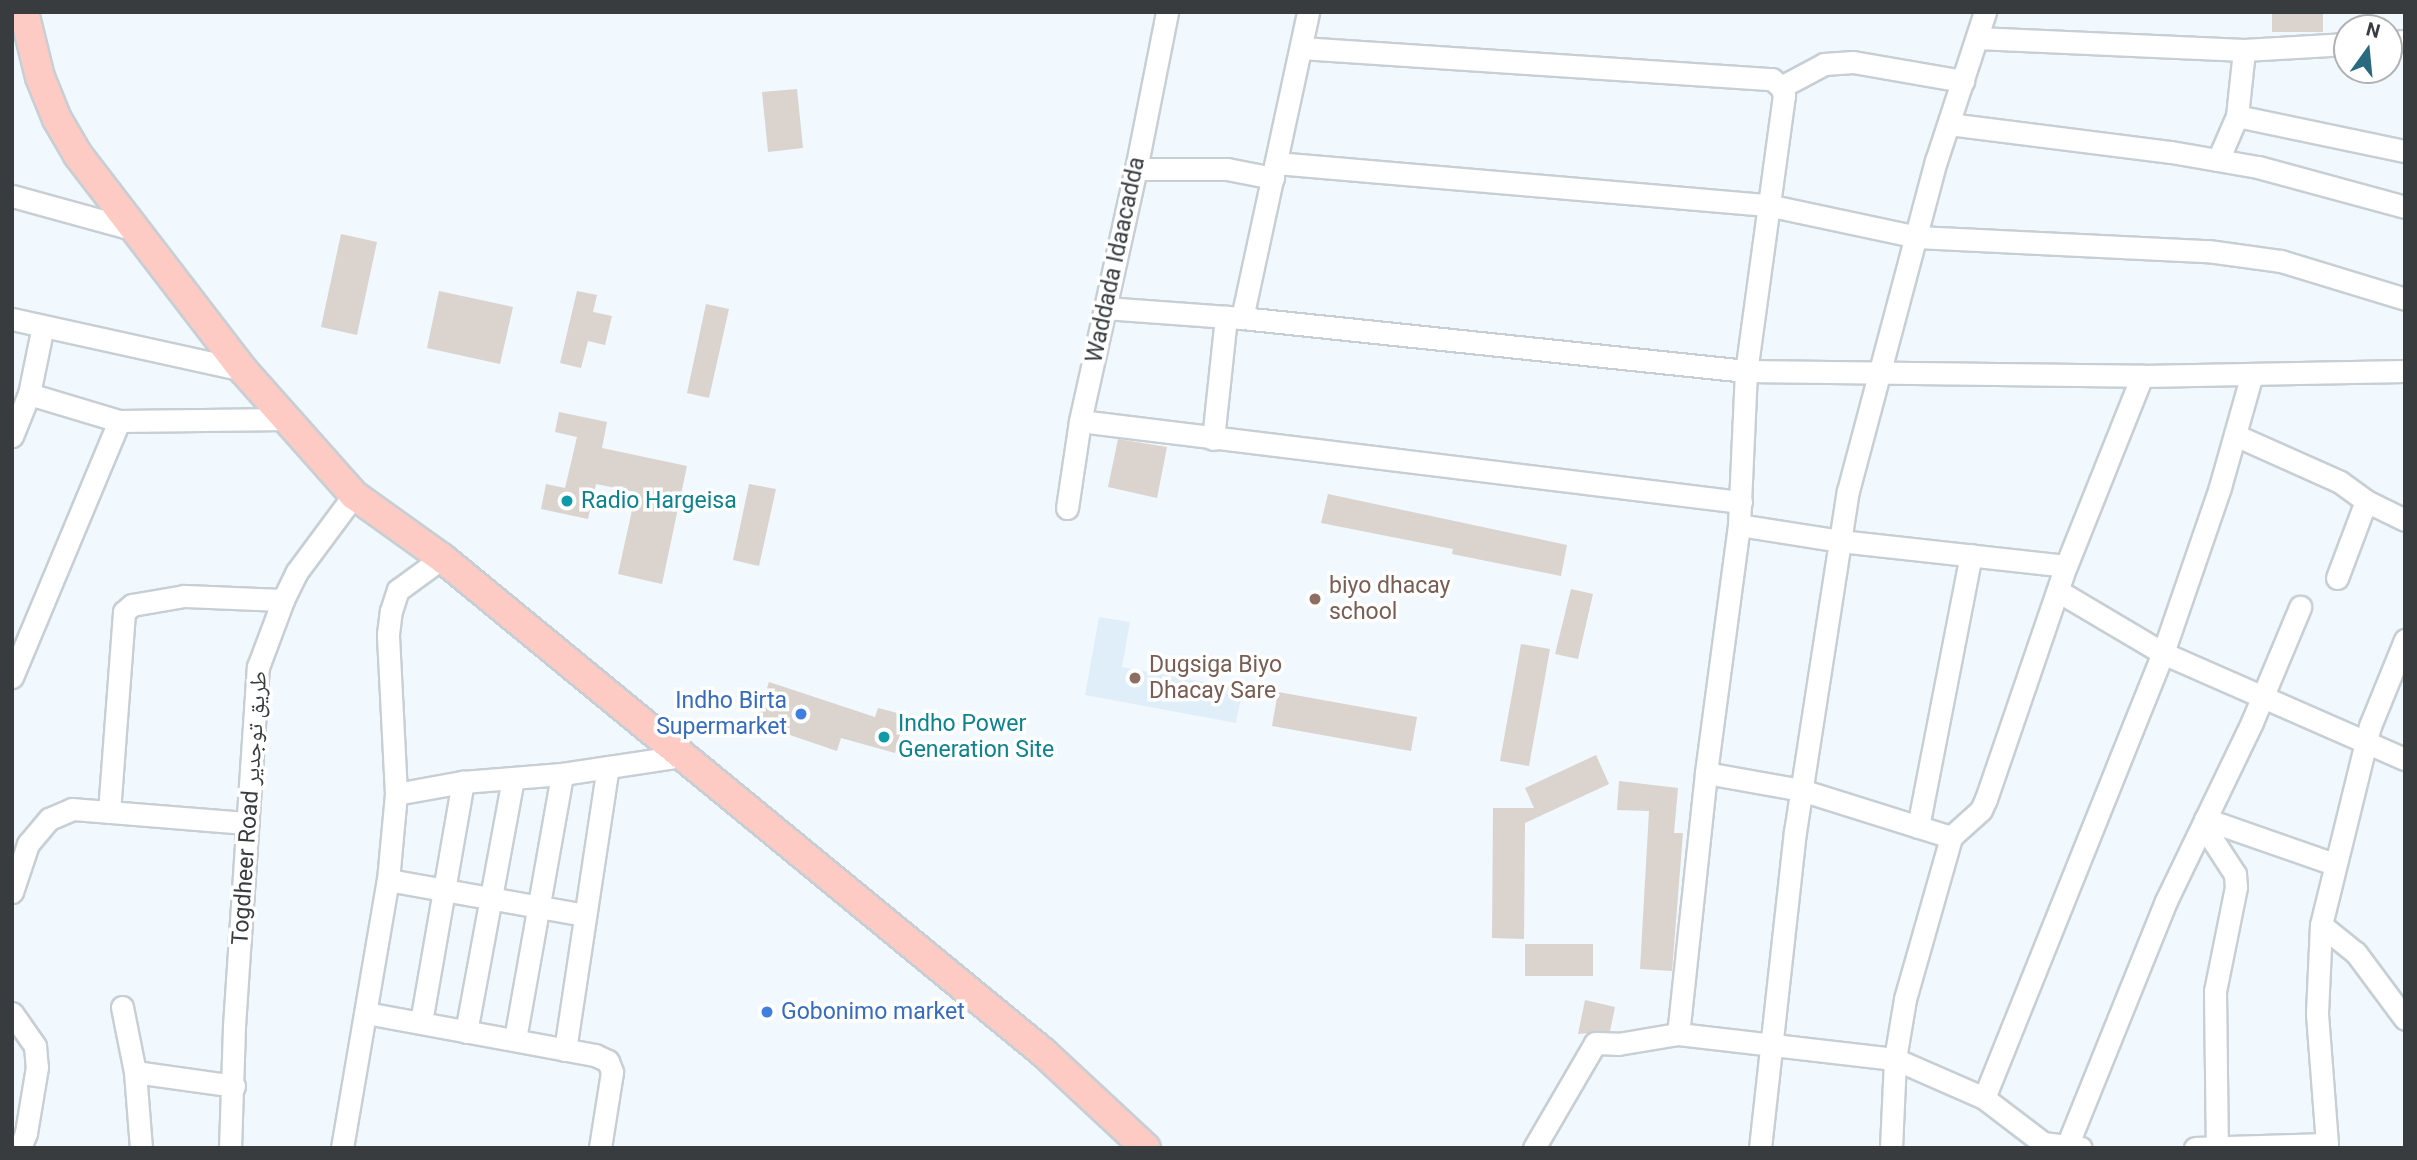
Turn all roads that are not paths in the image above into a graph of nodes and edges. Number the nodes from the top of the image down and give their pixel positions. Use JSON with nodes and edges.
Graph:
{"nodes":[{"id":1,"x":24,"y":12,"type":"edge"},
{"id":2,"x":1167,"y":12,"type":"edge"},
{"id":3,"x":1308,"y":12,"type":"edge"},
{"id":4,"x":1985,"y":12,"type":"edge"},
{"id":5,"x":1977,"y":38,"type":"junction"},
{"id":6,"x":2333,"y":45,"type":"edge"},
{"id":7,"x":1301,"y":48,"type":"junction"},
{"id":8,"x":2244,"y":50,"type":"junction"},
{"id":9,"x":1963,"y":81,"type":"junction"},
{"id":10,"x":1781,"y":87,"type":"junction"},
{"id":11,"x":2237,"y":116,"type":"junction"},
{"id":12,"x":1949,"y":124,"type":"junction"},
{"id":13,"x":2405,"y":151,"type":"edge"},
{"id":14,"x":2218,"y":160,"type":"junction"},
{"id":15,"x":1136,"y":169,"type":"junction"},
{"id":16,"x":1275,"y":170,"type":"junction"},
{"id":17,"x":12,"y":196,"type":"edge"},
{"id":18,"x":1767,"y":205,"type":"junction"},
{"id":19,"x":2405,"y":206,"type":"edge"},
{"id":20,"x":133,"y":229,"type":"junction"},
{"id":21,"x":1917,"y":237,"type":"junction"},
{"id":22,"x":2405,"y":299,"type":"edge"},
{"id":23,"x":1105,"y":308,"type":"junction"},
{"id":24,"x":1234,"y":318,"type":"junction"},
{"id":25,"x":12,"y":319,"type":"edge"},
{"id":26,"x":43,"y":326,"type":"junction"},
{"id":27,"x":243,"y":370,"type":"junction"},
{"id":28,"x":1746,"y":371,"type":"junction"},
{"id":29,"x":2405,"y":371,"type":"edge"},
{"id":30,"x":2252,"y":374,"type":"junction"},
{"id":31,"x":1880,"y":375,"type":"junction"},
{"id":32,"x":2142,"y":376,"type":"junction"},
{"id":33,"x":29,"y":394,"type":"junction"},
{"id":34,"x":287,"y":419,"type":"junction"},
{"id":35,"x":119,"y":421,"type":"junction"},
{"id":36,"x":1080,"y":421,"type":"junction"},
{"id":37,"x":2235,"y":435,"type":"junction"},
{"id":38,"x":12,"y":436,"type":"edge"},
{"id":39,"x":1213,"y":439,"type":"junction"},
{"id":40,"x":354,"y":495,"type":"junction"},
{"id":41,"x":2366,"y":501,"type":"junction"},
{"id":42,"x":1741,"y":502,"type":"junction"},
{"id":43,"x":1067,"y":508,"type":"dead end"},
{"id":44,"x":2405,"y":520,"type":"edge"},
{"id":45,"x":1739,"y":525,"type":"junction"},
{"id":46,"x":1840,"y":541,"type":"junction"},
{"id":47,"x":1971,"y":555,"type":"junction"},
{"id":48,"x":442,"y":558,"type":"junction"},
{"id":49,"x":2066,"y":566,"type":"junction"},
{"id":50,"x":2337,"y":578,"type":"dead end"},
{"id":51,"x":2058,"y":591,"type":"junction"},
{"id":52,"x":283,"y":600,"type":"junction"},
{"id":53,"x":2300,"y":607,"type":"dead end"},
{"id":54,"x":2405,"y":640,"type":"edge"},
{"id":55,"x":2163,"y":653,"type":"junction"},
{"id":56,"x":12,"y":677,"type":"edge"},
{"id":57,"x":2261,"y":698,"type":"junction"},
{"id":58,"x":2365,"y":742,"type":"junction"},
{"id":59,"x":683,"y":756,"type":"junction"},
{"id":60,"x":2405,"y":759,"type":"edge"},
{"id":61,"x":608,"y":767,"type":"junction"},
{"id":62,"x":1706,"y":773,"type":"junction"},
{"id":63,"x":562,"y":774,"type":"junction"},
{"id":64,"x":513,"y":778,"type":"junction"},
{"id":65,"x":463,"y":782,"type":"junction"},
{"id":66,"x":1801,"y":790,"type":"junction"},
{"id":67,"x":396,"y":794,"type":"junction"},
{"id":68,"x":109,"y":812,"type":"junction"},
{"id":69,"x":2204,"y":822,"type":"junction"},
{"id":70,"x":247,"y":823,"type":"junction"},
{"id":71,"x":1918,"y":827,"type":"junction"},
{"id":72,"x":1951,"y":837,"type":"junction"},
{"id":73,"x":2334,"y":864,"type":"junction"},
{"id":74,"x":388,"y":880,"type":"junction"},
{"id":75,"x":444,"y":891,"type":"junction"},
{"id":76,"x":12,"y":892,"type":"edge"},
{"id":77,"x":492,"y":901,"type":"junction"},
{"id":78,"x":537,"y":907,"type":"junction"},
{"id":79,"x":585,"y":915,"type":"junction"},
{"id":80,"x":2321,"y":925,"type":"junction"},
{"id":81,"x":122,"y":1007,"type":"dead end"},
{"id":82,"x":12,"y":1013,"type":"edge"},
{"id":83,"x":366,"y":1013,"type":"junction"},
{"id":84,"x":2405,"y":1019,"type":"edge"},
{"id":85,"x":421,"y":1022,"type":"junction"},
{"id":86,"x":466,"y":1032,"type":"junction"},
{"id":87,"x":1678,"y":1034,"type":"junction"},
{"id":88,"x":515,"y":1039,"type":"junction"},
{"id":89,"x":1772,"y":1044,"type":"junction"},
{"id":90,"x":565,"y":1050,"type":"junction"},
{"id":91,"x":1895,"y":1059,"type":"junction"},
{"id":92,"x":135,"y":1072,"type":"junction"},
{"id":93,"x":234,"y":1086,"type":"junction"},
{"id":94,"x":1984,"y":1098,"type":"junction"},
{"id":95,"x":139,"y":1126,"type":"junction"},
{"id":96,"x":2042,"y":1145,"type":"edge"},
{"id":97,"x":2327,"y":1146,"type":"edge"},
{"id":98,"x":2074,"y":1147,"type":"edge"},
{"id":99,"x":2217,"y":1147,"type":"edge"},
{"id":100,"x":20,"y":1148,"type":"edge"},
{"id":101,"x":122,"y":1148,"type":"edge"},
{"id":102,"x":141,"y":1148,"type":"edge"},
{"id":103,"x":230,"y":1148,"type":"edge"},
{"id":104,"x":342,"y":1148,"type":"edge"},
{"id":105,"x":600,"y":1148,"type":"edge"},
{"id":106,"x":1146,"y":1148,"type":"edge"},
{"id":107,"x":1534,"y":1148,"type":"edge"},
{"id":108,"x":1760,"y":1148,"type":"edge"},
{"id":109,"x":1891,"y":1148,"type":"edge"},
{"id":110,"x":2195,"y":1148,"type":"edge"}],
"edges":[{"from":1,"to":20,"type":"main road"},
{"from":2,"to":15,"type":"street","name":"Waddada Idaacadda"},
{"from":3,"to":7,"type":"street"},
{"from":4,"to":5,"type":"street"},
{"from":5,"to":8,"type":"street"},
{"from":5,"to":9,"type":"street"},
{"from":6,"to":8,"type":"street"},
{"from":7,"to":10,"type":"street"},
{"from":7,"to":16,"type":"street"},
{"from":8,"to":11,"type":"street"},
{"from":9,"to":10,"type":"street"},
{"from":9,"to":12,"type":"street"},
{"from":10,"to":18,"type":"street"},
{"from":11,"to":13,"type":"street"},
{"from":11,"to":14,"type":"street"},
{"from":12,"to":14,"type":"street"},
{"from":12,"to":21,"type":"street"},
{"from":14,"to":19,"type":"street"},
{"from":15,"to":16,"type":"street"},
{"from":15,"to":23,"type":"street","name":"Waddada Idaacadda"},
{"from":16,"to":18,"type":"street"},
{"from":16,"to":24,"type":"street"},
{"from":17,"to":20,"type":"street"},
{"from":18,"to":21,"type":"street"},
{"from":18,"to":28,"type":"street"},
{"from":20,"to":27,"type":"main road"},
{"from":21,"to":22,"type":"street"},
{"from":21,"to":31,"type":"street"},
{"from":23,"to":24,"type":"street"},
{"from":23,"to":36,"type":"street","name":"Waddada Idaacadda"},
{"from":24,"to":28,"type":"street"},
{"from":24,"to":39,"type":"street"},
{"from":25,"to":26,"type":"street"},
{"from":26,"to":27,"type":"street"},
{"from":26,"to":33,"type":"street"},
{"from":27,"to":34,"type":"main road"},
{"from":28,"to":31,"type":"street"},
{"from":28,"to":42,"type":"street"},
{"from":29,"to":30,"type":"street"},
{"from":30,"to":32,"type":"street"},
{"from":30,"to":37,"type":"street"},
{"from":31,"to":32,"type":"street"},
{"from":31,"to":46,"type":"street"},
{"from":32,"to":49,"type":"street"},
{"from":33,"to":35,"type":"street"},
{"from":33,"to":38,"type":"street"},
{"from":34,"to":35,"type":"street"},
{"from":34,"to":40,"type":"main road"},
{"from":35,"to":56,"type":"street"},
{"from":36,"to":39,"type":"street"},
{"from":36,"to":43,"type":"street","name":"Waddada Idaacadda"},
{"from":37,"to":41,"type":"street"},
{"from":37,"to":55,"type":"street"},
{"from":39,"to":42,"type":"street"},
{"from":40,"to":48,"type":"main road"},
{"from":40,"to":52,"type":"street","name":"Togdheer Road طريق توجدير"},
{"from":41,"to":44,"type":"street"},
{"from":41,"to":50,"type":"street"},
{"from":42,"to":45,"type":"street"},
{"from":45,"to":46,"type":"street"},
{"from":45,"to":62,"type":"street"},
{"from":46,"to":47,"type":"street"},
{"from":46,"to":66,"type":"street"},
{"from":47,"to":49,"type":"street"},
{"from":47,"to":71,"type":"street"},
{"from":48,"to":59,"type":"main road"},
{"from":48,"to":67,"type":"street"},
{"from":49,"to":51,"type":"street"},
{"from":51,"to":55,"type":"street"},
{"from":51,"to":72,"type":"street"},
{"from":52,"to":68,"type":"street"},
{"from":52,"to":70,"type":"street","name":"Togdheer Road طريق توجدير"},
{"from":53,"to":57,"type":"street"},
{"from":54,"to":58,"type":"street"},
{"from":55,"to":57,"type":"street"},
{"from":55,"to":94,"type":"street"},
{"from":57,"to":58,"type":"street"},
{"from":57,"to":69,"type":"street"},
{"from":58,"to":60,"type":"street"},
{"from":58,"to":73,"type":"street"},
{"from":59,"to":61,"type":"street"},
{"from":59,"to":106,"type":"main road"},
{"from":61,"to":63,"type":"street"},
{"from":61,"to":79,"type":"street"},
{"from":62,"to":66,"type":"street"},
{"from":62,"to":87,"type":"street"},
{"from":63,"to":64,"type":"street"},
{"from":63,"to":78,"type":"street"},
{"from":64,"to":65,"type":"street"},
{"from":64,"to":77,"type":"street"},
{"from":65,"to":67,"type":"street"},
{"from":65,"to":75,"type":"street"},
{"from":66,"to":71,"type":"street"},
{"from":66,"to":89,"type":"street"},
{"from":67,"to":74,"type":"street"},
{"from":68,"to":70,"type":"street"},
{"from":68,"to":76,"type":"street"},
{"from":69,"to":73,"type":"street"},
{"from":69,"to":98,"type":"street"},
{"from":69,"to":99,"type":"street"},
{"from":70,"to":93,"type":"street","name":"Togdheer Road طريق توجدير"},
{"from":71,"to":72,"type":"street"},
{"from":72,"to":91,"type":"street"},
{"from":73,"to":80,"type":"street"},
{"from":74,"to":75,"type":"street"},
{"from":74,"to":83,"type":"street"},
{"from":75,"to":77,"type":"street"},
{"from":75,"to":85,"type":"street"},
{"from":77,"to":78,"type":"street"},
{"from":77,"to":86,"type":"street"},
{"from":78,"to":79,"type":"street"},
{"from":78,"to":88,"type":"street"},
{"from":79,"to":90,"type":"street"},
{"from":80,"to":84,"type":"street"},
{"from":80,"to":97,"type":"street"},
{"from":81,"to":92,"type":"street"},
{"from":82,"to":100,"type":"street"},
{"from":83,"to":85,"type":"street"},
{"from":83,"to":104,"type":"street"},
{"from":85,"to":86,"type":"street"},
{"from":86,"to":88,"type":"street"},
{"from":87,"to":89,"type":"street"},
{"from":87,"to":107,"type":"street"},
{"from":88,"to":90,"type":"street"},
{"from":89,"to":91,"type":"street"},
{"from":89,"to":108,"type":"street"},
{"from":90,"to":105,"type":"street"},
{"from":91,"to":94,"type":"street"},
{"from":91,"to":109,"type":"street"},
{"from":92,"to":93,"type":"street"},
{"from":92,"to":95,"type":"street"},
{"from":93,"to":103,"type":"street","name":"Togdheer Road طريق توجدير"},
{"from":94,"to":96,"type":"street"},
{"from":95,"to":101,"type":"street"},
{"from":95,"to":102,"type":"street"},
{"from":96,"to":98,"type":"street"},
{"from":97,"to":99,"type":"street"},
{"from":99,"to":110,"type":"street"}]}
